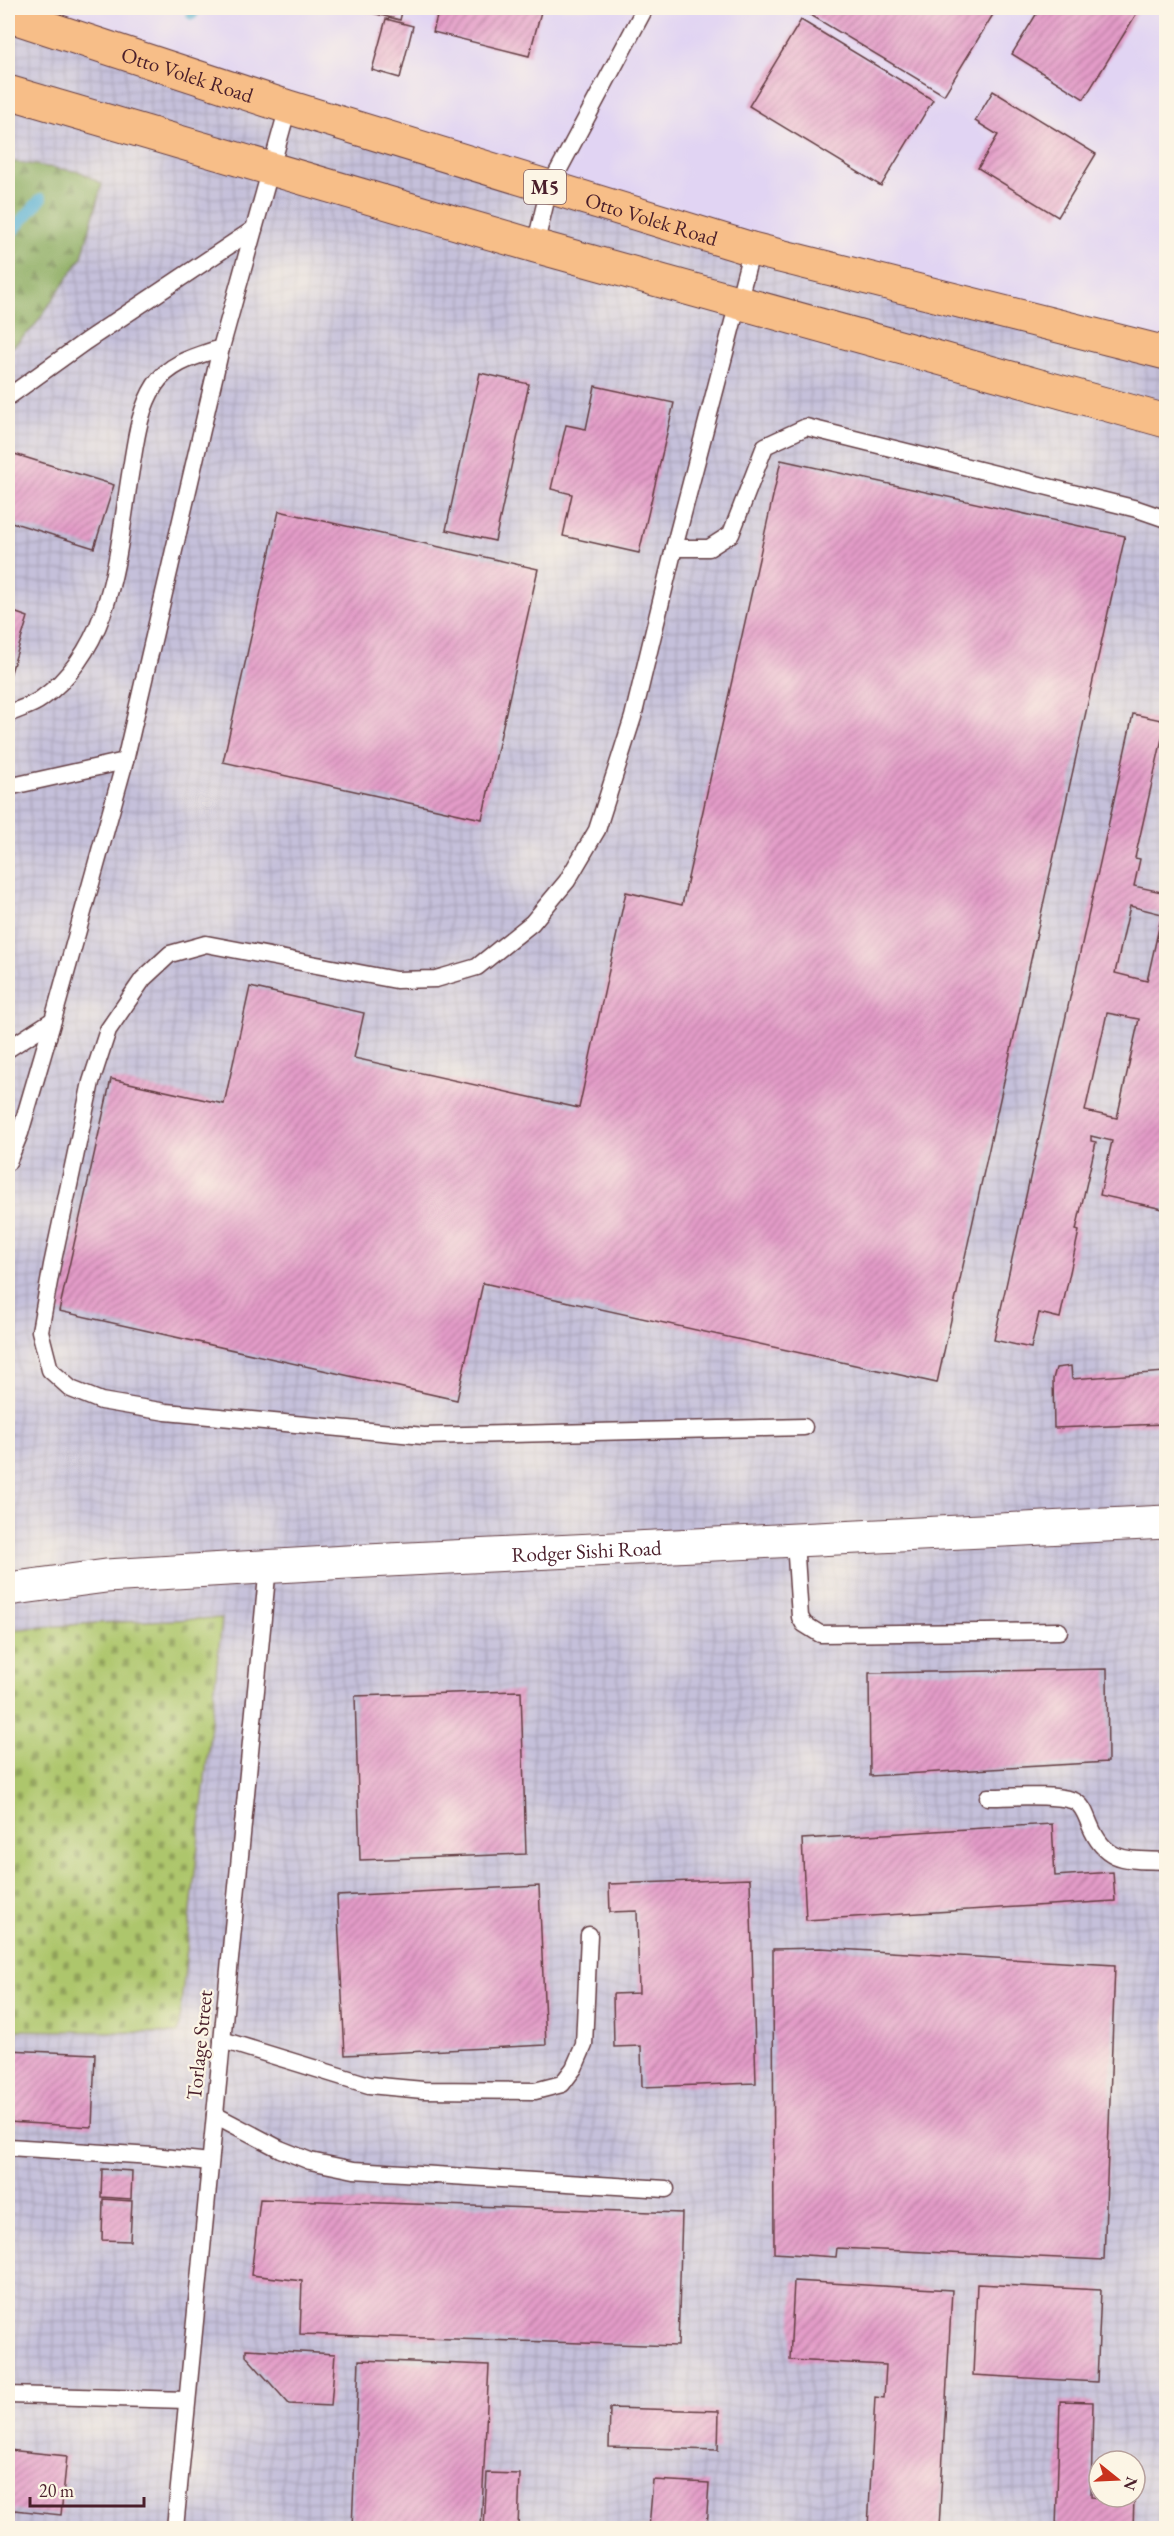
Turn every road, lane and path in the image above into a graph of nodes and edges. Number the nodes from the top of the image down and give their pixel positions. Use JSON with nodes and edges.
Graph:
{"nodes":[{"id":1,"x":645,"y":8,"type":"edge"},
{"id":2,"x":8,"y":15,"type":"edge"},
{"id":3,"x":8,"y":92,"type":"edge"},
{"id":4,"x":288,"y":107,"type":"junction"},
{"id":5,"x":270,"y":168,"type":"junction"},
{"id":6,"x":549,"y":188,"type":"junction"},
{"id":7,"x":254,"y":229,"type":"junction"},
{"id":8,"x":535,"y":246,"type":"junction"},
{"id":9,"x":752,"y":249,"type":"junction"},
{"id":10,"x":738,"y":302,"type":"junction"},
{"id":11,"x":221,"y":348,"type":"junction"},
{"id":12,"x":1167,"y":353,"type":"edge"},
{"id":13,"x":8,"y":397,"type":"edge"},
{"id":14,"x":1167,"y":421,"type":"edge"},
{"id":15,"x":1167,"y":519,"type":"edge"},
{"id":16,"x":674,"y":548,"type":"junction"},
{"id":17,"x":8,"y":714,"type":"edge"},
{"id":18,"x":125,"y":760,"type":"junction"},
{"id":19,"x":8,"y":787,"type":"edge"},
{"id":20,"x":53,"y":1020,"type":"junction"},
{"id":21,"x":8,"y":1049,"type":"edge"},
{"id":22,"x":8,"y":1162,"type":"edge"},
{"id":23,"x":804,"y":1427,"type":"dead end"},
{"id":24,"x":1167,"y":1522,"type":"edge"},
{"id":25,"x":795,"y":1541,"type":"junction"},
{"id":26,"x":268,"y":1566,"type":"junction"},
{"id":27,"x":8,"y":1589,"type":"edge"},
{"id":28,"x":1059,"y":1631,"type":"dead end"},
{"id":29,"x":988,"y":1797,"type":"dead end"},
{"id":30,"x":1167,"y":1862,"type":"edge"},
{"id":31,"x":589,"y":1935,"type":"dead end"},
{"id":32,"x":222,"y":2040,"type":"junction"},
{"id":33,"x":214,"y":2115,"type":"junction"},
{"id":34,"x":8,"y":2146,"type":"edge"},
{"id":35,"x":210,"y":2162,"type":"junction"},
{"id":36,"x":666,"y":2189,"type":"dead end"},
{"id":37,"x":8,"y":2395,"type":"edge"},
{"id":38,"x":186,"y":2400,"type":"junction"},
{"id":39,"x":175,"y":2529,"type":"edge"}],
"edges":[{"from":1,"to":6,"type":"lane"},
{"from":2,"to":4,"type":"main road","name":"Otto Volek Road","number":"M5"},
{"from":3,"to":5,"type":"main road"},
{"from":4,"to":5,"type":"lane"},
{"from":4,"to":6,"type":"main road","name":"Otto Volek Road","number":"M5"},
{"from":5,"to":7,"type":"lane"},
{"from":5,"to":8,"type":"main road"},
{"from":6,"to":8,"type":"lane"},
{"from":6,"to":9,"type":"main road","name":"Otto Volek Road","number":"M5"},
{"from":7,"to":11,"type":"lane"},
{"from":7,"to":13,"type":"lane"},
{"from":8,"to":10,"type":"main road"},
{"from":9,"to":10,"type":"lane"},
{"from":9,"to":12,"type":"main road","name":"Otto Volek Road","number":"M5"},
{"from":10,"to":14,"type":"main road"},
{"from":10,"to":16,"type":"lane"},
{"from":11,"to":17,"type":"lane"},
{"from":11,"to":18,"type":"lane"},
{"from":15,"to":16,"type":"lane"},
{"from":16,"to":23,"type":"lane"},
{"from":18,"to":19,"type":"lane"},
{"from":18,"to":20,"type":"lane"},
{"from":20,"to":21,"type":"lane"},
{"from":20,"to":22,"type":"lane"},
{"from":24,"to":25,"type":"street","name":"Rodger Sishi Road"},
{"from":25,"to":26,"type":"street","name":"Rodger Sishi Road"},
{"from":25,"to":28,"type":"lane"},
{"from":26,"to":27,"type":"street","name":"Rodger Sishi Road"},
{"from":26,"to":32,"type":"lane","name":"Torlage Street"},
{"from":29,"to":30,"type":"lane"},
{"from":31,"to":32,"type":"lane"},
{"from":32,"to":33,"type":"lane","name":"Torlage Street"},
{"from":33,"to":35,"type":"lane","name":"Torlage Street"},
{"from":33,"to":36,"type":"lane"},
{"from":34,"to":35,"type":"lane"},
{"from":35,"to":38,"type":"lane","name":"Torlage Street"},
{"from":37,"to":38,"type":"lane"},
{"from":38,"to":39,"type":"lane","name":"Torlage Street"}]}
